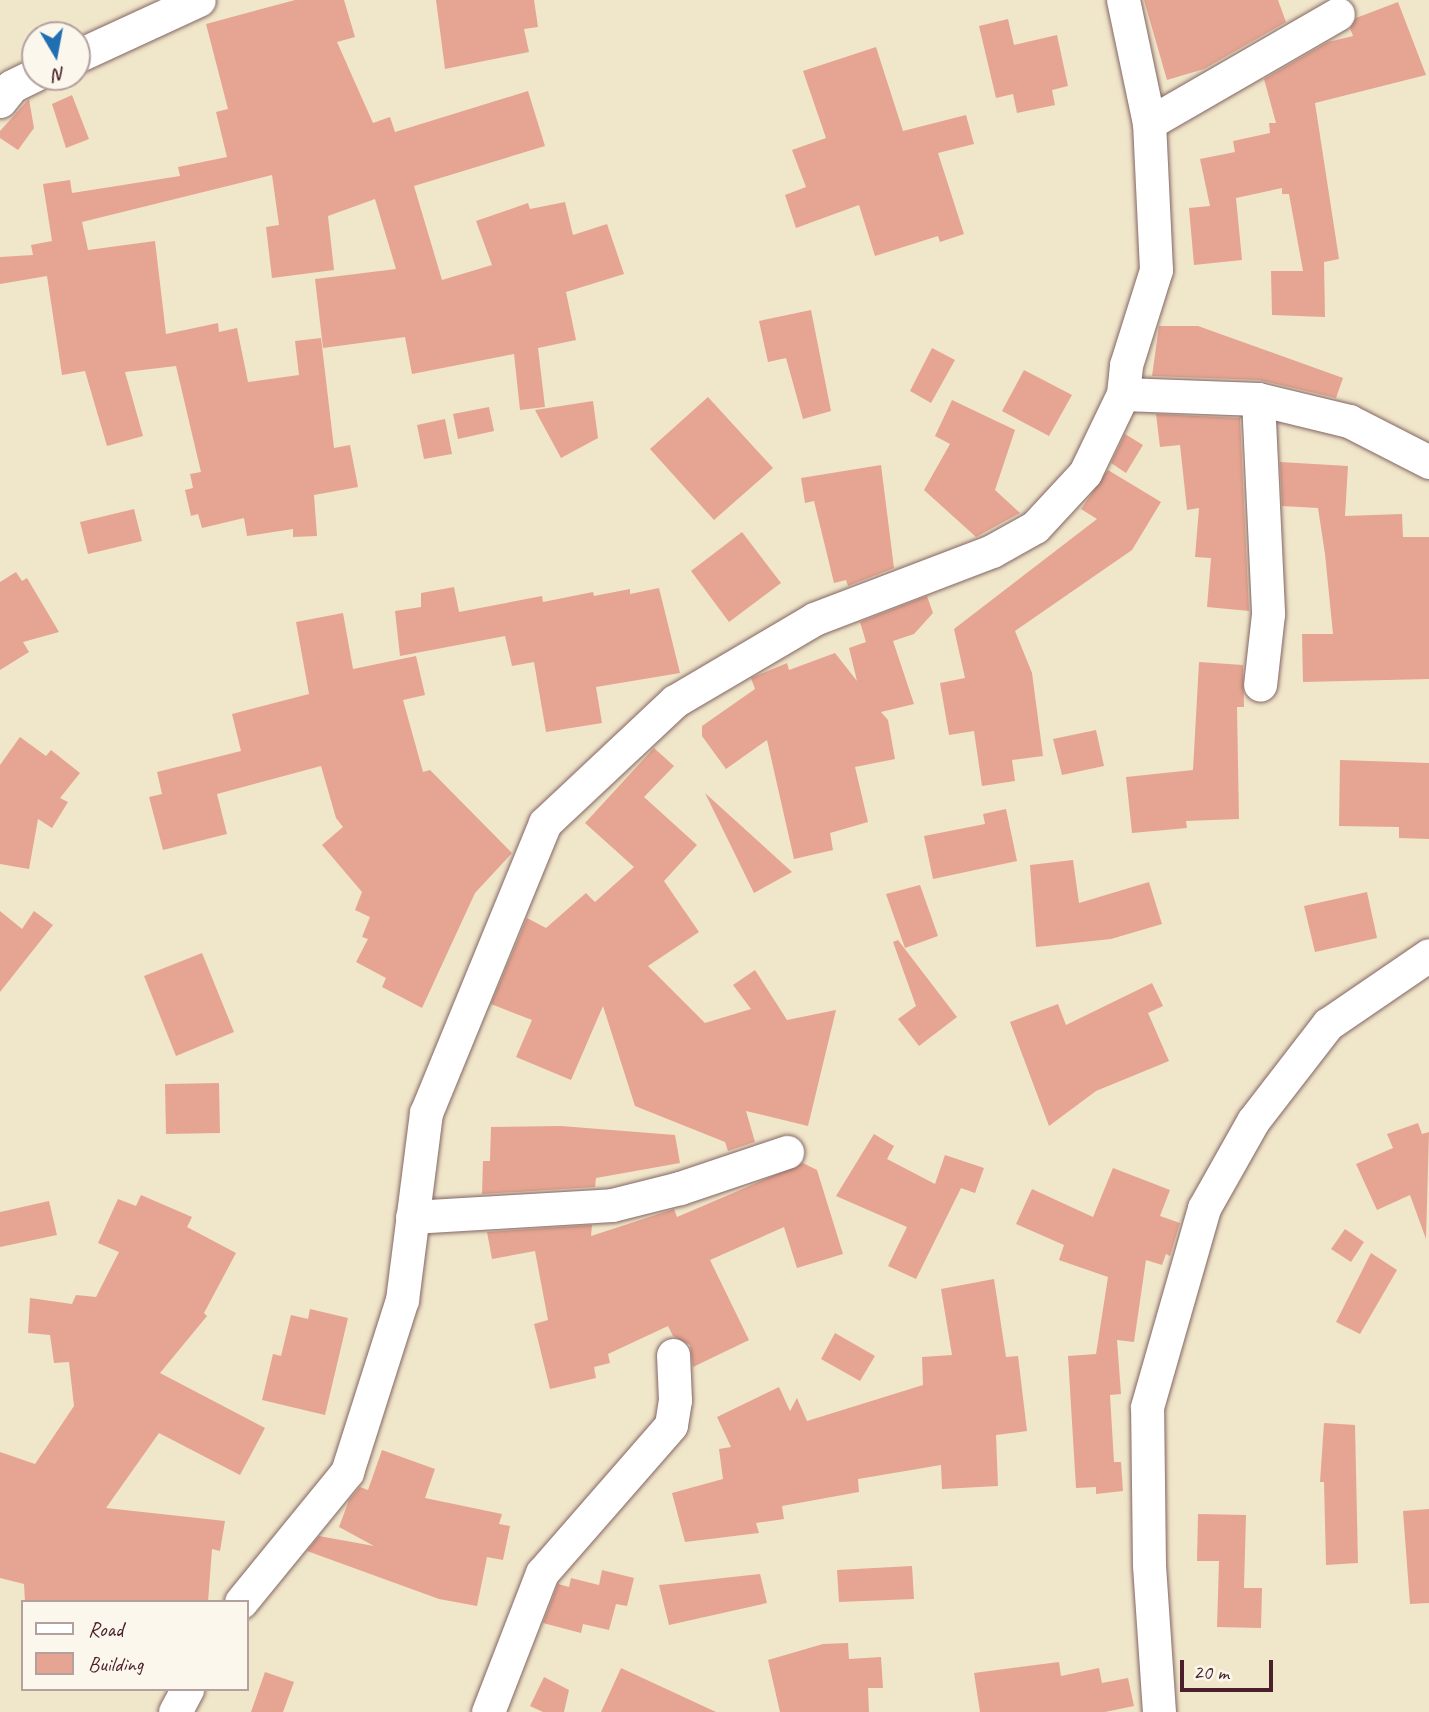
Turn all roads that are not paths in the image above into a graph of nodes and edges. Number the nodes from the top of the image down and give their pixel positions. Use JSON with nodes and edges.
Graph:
{"nodes":[{"id":1,"x":199,"y":0,"type":"edge"},
{"id":2,"x":1123,"y":0,"type":"edge"},
{"id":3,"x":139,"y":13,"type":"edge"},
{"id":4,"x":1338,"y":14,"type":"dead end"},
{"id":5,"x":91,"y":46,"type":"edge"},
{"id":6,"x":21,"y":82,"type":"edge"},
{"id":7,"x":0,"y":101,"type":"edge"},
{"id":8,"x":1149,"y":123,"type":"junction"},
{"id":9,"x":1123,"y":394,"type":"junction"},
{"id":10,"x":1258,"y":399,"type":"junction"},
{"id":11,"x":1429,"y":462,"type":"edge"},
{"id":12,"x":1259,"y":685,"type":"dead end"},
{"id":13,"x":1429,"y":955,"type":"edge"},
{"id":14,"x":787,"y":1152,"type":"dead end"},
{"id":15,"x":412,"y":1217,"type":"junction"},
{"id":16,"x":673,"y":1355,"type":"dead end"},
{"id":17,"x":242,"y":1600,"type":"edge"},
{"id":18,"x":186,"y":1691,"type":"edge"},
{"id":19,"x":175,"y":1712,"type":"edge"},
{"id":20,"x":488,"y":1712,"type":"edge"},
{"id":21,"x":1158,"y":1712,"type":"edge"}],
"edges":[{"from":1,"to":3,"type":"street"},
{"from":2,"to":8,"type":"street"},
{"from":3,"to":5,"type":"street"},
{"from":4,"to":8,"type":"street"},
{"from":6,"to":7,"type":"street"},
{"from":8,"to":9,"type":"street"},
{"from":9,"to":10,"type":"street"},
{"from":9,"to":15,"type":"street"},
{"from":10,"to":11,"type":"street"},
{"from":10,"to":12,"type":"street"},
{"from":13,"to":21,"type":"street"},
{"from":14,"to":15,"type":"street"},
{"from":15,"to":17,"type":"street"},
{"from":16,"to":20,"type":"street"},
{"from":18,"to":19,"type":"street"}]}
